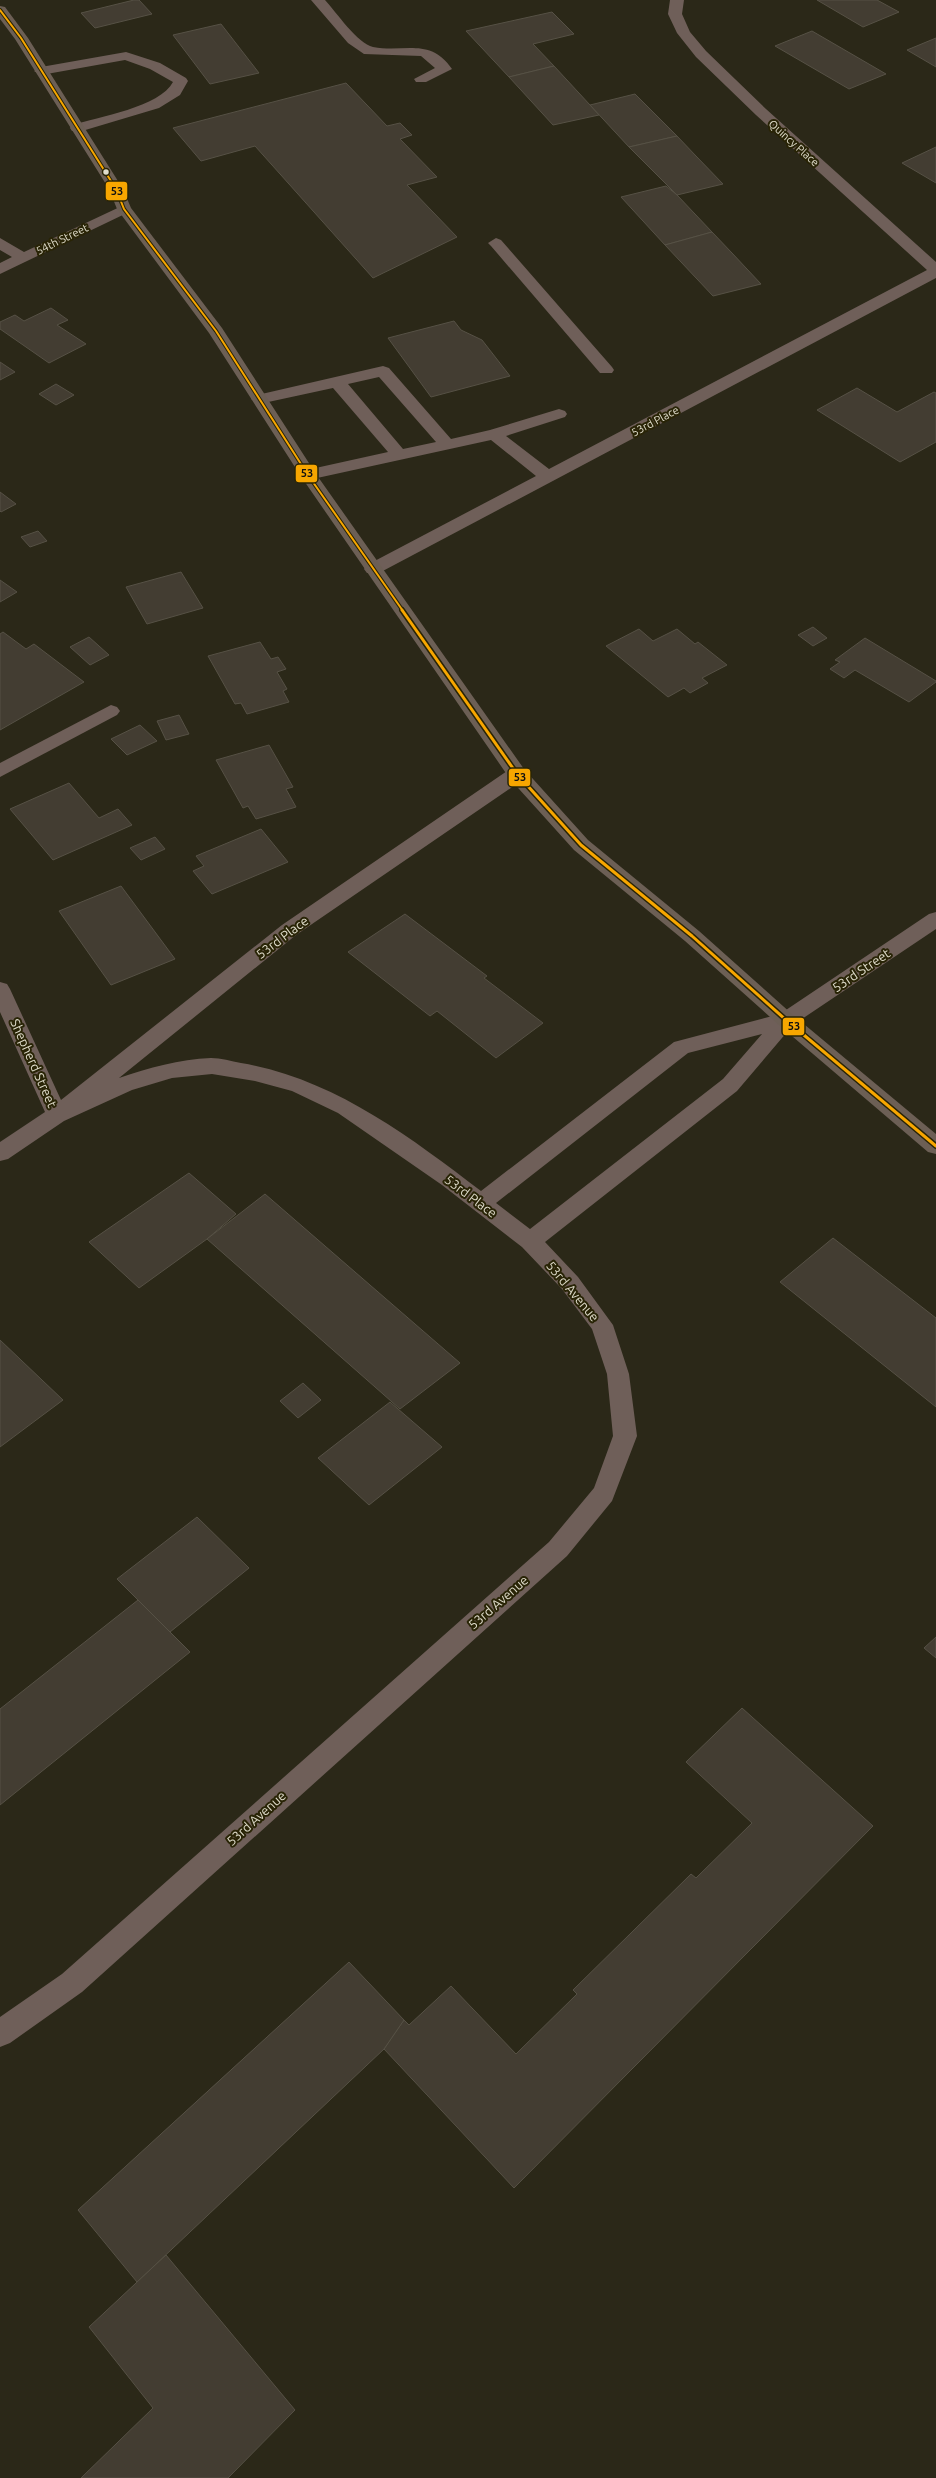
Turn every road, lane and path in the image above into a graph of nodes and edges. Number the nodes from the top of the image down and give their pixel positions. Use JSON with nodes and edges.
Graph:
{"nodes":[{"id":1,"x":318,"y":0,"type":"edge"},
{"id":2,"x":677,"y":0,"type":"edge"},
{"id":3,"x":1,"y":13,"type":"edge"},
{"id":4,"x":41,"y":72,"type":"junction"},
{"id":5,"x":421,"y":79,"type":"dead end"},
{"id":6,"x":76,"y":128,"type":"junction"},
{"id":7,"x":124,"y":208,"type":"junction"},
{"id":8,"x":496,"y":242,"type":"dead end"},
{"id":9,"x":0,"y":243,"type":"edge"},
{"id":10,"x":23,"y":258,"type":"junction"},
{"id":11,"x":0,"y":270,"type":"edge"},
{"id":12,"x":936,"y":271,"type":"edge"},
{"id":13,"x":606,"y":370,"type":"dead end"},
{"id":14,"x":337,"y":382,"type":"junction"},
{"id":15,"x":259,"y":399,"type":"junction"},
{"id":16,"x":559,"y":414,"type":"dead end"},
{"id":17,"x":494,"y":434,"type":"junction"},
{"id":18,"x":447,"y":444,"type":"junction"},
{"id":19,"x":399,"y":455,"type":"junction"},
{"id":20,"x":308,"y":475,"type":"junction"},
{"id":21,"x":548,"y":477,"type":"junction"},
{"id":22,"x":373,"y":570,"type":"junction"},
{"id":23,"x":111,"y":711,"type":"dead end"},
{"id":24,"x":0,"y":772,"type":"edge"},
{"id":25,"x":517,"y":774,"type":"junction"},
{"id":26,"x":936,"y":919,"type":"edge"},
{"id":27,"x":0,"y":989,"type":"edge"},
{"id":28,"x":786,"y":1020,"type":"junction"},
{"id":29,"x":57,"y":1115,"type":"junction"},
{"id":30,"x":936,"y":1146,"type":"edge"},
{"id":31,"x":0,"y":1153,"type":"edge"},
{"id":32,"x":481,"y":1203,"type":"junction"},
{"id":33,"x":530,"y":1241,"type":"junction"},
{"id":34,"x":0,"y":2034,"type":"edge"}],
"edges":[{"from":1,"to":5,"type":"street"},
{"from":2,"to":12,"type":"street","name":"Quincy Place"},
{"from":3,"to":4,"type":"main road"},
{"from":4,"to":6,"type":"main road"},
{"from":4,"to":6,"type":"street"},
{"from":6,"to":7,"type":"main road"},
{"from":7,"to":10,"type":"street","name":"54th Street"},
{"from":7,"to":15,"type":"main road"},
{"from":8,"to":13,"type":"street"},
{"from":9,"to":10,"type":"street"},
{"from":10,"to":11,"type":"street","name":"54th Street"},
{"from":12,"to":21,"type":"street","name":"53rd Place"},
{"from":14,"to":15,"type":"street"},
{"from":14,"to":18,"type":"street"},
{"from":14,"to":19,"type":"street"},
{"from":15,"to":20,"type":"main road"},
{"from":16,"to":17,"type":"street"},
{"from":17,"to":18,"type":"street"},
{"from":17,"to":21,"type":"street"},
{"from":18,"to":19,"type":"street"},
{"from":19,"to":20,"type":"street"},
{"from":20,"to":22,"type":"main road"},
{"from":21,"to":22,"type":"street","name":"53rd Place"},
{"from":22,"to":25,"type":"main road"},
{"from":23,"to":24,"type":"street"},
{"from":25,"to":28,"type":"main road"},
{"from":25,"to":29,"type":"street","name":"53rd Place"},
{"from":26,"to":28,"type":"street","name":"53rd Street"},
{"from":27,"to":29,"type":"street","name":"Shepherd Street"},
{"from":28,"to":30,"type":"main road"},
{"from":28,"to":32,"type":"street"},
{"from":28,"to":33,"type":"street"},
{"from":29,"to":31,"type":"street","name":"53rd Place"},
{"from":29,"to":32,"type":"street","name":"53rd Place"},
{"from":32,"to":33,"type":"street","name":"53rd Place"},
{"from":33,"to":34,"type":"street","name":"53rd Avenue"}]}
